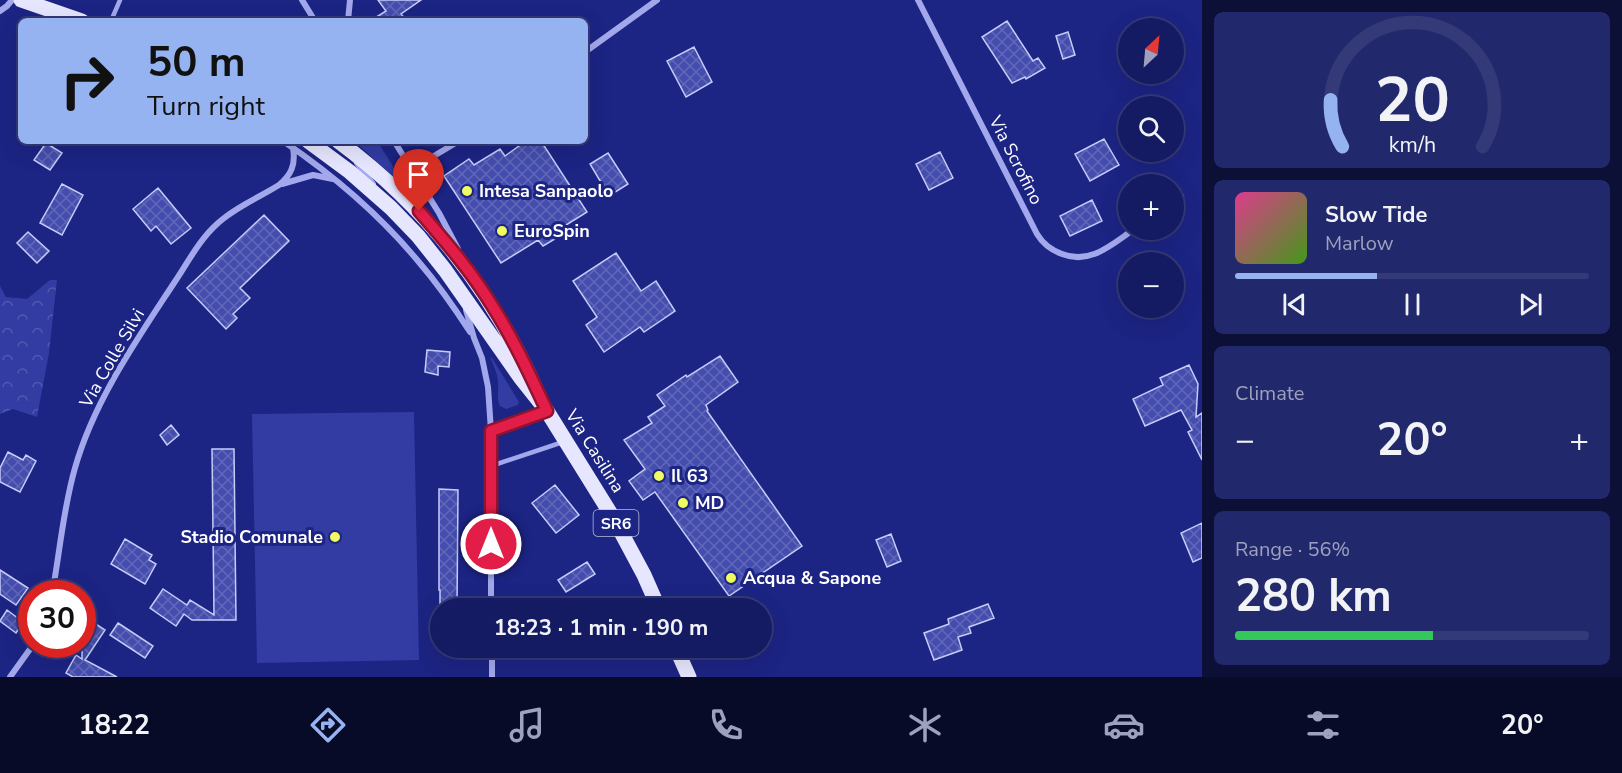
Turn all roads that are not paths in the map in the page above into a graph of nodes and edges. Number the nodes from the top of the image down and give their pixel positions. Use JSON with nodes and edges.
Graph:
{"nodes":[{"id":1,"x":12,"y":0,"type":"edge"},
{"id":2,"x":21,"y":0,"type":"edge"},
{"id":3,"x":120,"y":0,"type":"edge"},
{"id":4,"x":302,"y":0,"type":"edge"},
{"id":5,"x":350,"y":0,"type":"edge"},
{"id":6,"x":657,"y":0,"type":"edge"},
{"id":7,"x":918,"y":0,"type":"edge"},
{"id":8,"x":0,"y":11,"type":"edge"},
{"id":9,"x":73,"y":18,"type":"edge"},
{"id":10,"x":112,"y":18,"type":"edge"},
{"id":11,"x":313,"y":18,"type":"edge"},
{"id":12,"x":346,"y":18,"type":"edge"},
{"id":13,"x":588,"y":50,"type":"edge"},
{"id":14,"x":287,"y":144,"type":"edge"},
{"id":15,"x":312,"y":144,"type":"edge"},
{"id":16,"x":341,"y":144,"type":"edge"},
{"id":17,"x":343,"y":144,"type":"edge"},
{"id":18,"x":396,"y":144,"type":"edge"},
{"id":19,"x":454,"y":144,"type":"edge"},
{"id":20,"x":293,"y":148,"type":"junction"},
{"id":21,"x":412,"y":169,"type":"junction"},
{"id":22,"x":336,"y":179,"type":"junction"},
{"id":23,"x":279,"y":185,"type":"junction"},
{"id":24,"x":400,"y":217,"type":"junction"},
{"id":25,"x":1118,"y":240,"type":"edge"},
{"id":26,"x":467,"y":268,"type":"junction"},
{"id":27,"x":461,"y":292,"type":"junction"},
{"id":28,"x":474,"y":339,"type":"junction"},
{"id":29,"x":547,"y":411,"type":"junction"},
{"id":30,"x":491,"y":431,"type":"junction"},
{"id":31,"x":565,"y":441,"type":"junction"},
{"id":32,"x":491,"y":466,"type":"junction"},
{"id":33,"x":54,"y":580,"type":"edge"},
{"id":34,"x":491,"y":598,"type":"edge"},
{"id":35,"x":654,"y":598,"type":"edge"},
{"id":36,"x":25,"y":658,"type":"edge"},
{"id":37,"x":492,"y":658,"type":"edge"},
{"id":38,"x":680,"y":658,"type":"edge"},
{"id":39,"x":10,"y":677,"type":"edge"},
{"id":40,"x":492,"y":677,"type":"edge"},
{"id":41,"x":689,"y":677,"type":"edge"}],
"edges":[{"from":1,"to":8,"type":"street"},
{"from":2,"to":9,"type":"main road"},
{"from":3,"to":10,"type":"lane"},
{"from":4,"to":11,"type":"street"},
{"from":5,"to":12,"type":"street"},
{"from":6,"to":13,"type":"street"},
{"from":7,"to":25,"type":"street","name":"Via Scrofino"},
{"from":14,"to":20,"type":"street"},
{"from":15,"to":24,"type":"main road","name":"Via Casilina","number":"SR6"},
{"from":16,"to":24,"type":"street"},
{"from":17,"to":26,"type":"main road","name":"Via Casilina","number":"SR6"},
{"from":18,"to":21,"type":"street"},
{"from":19,"to":21,"type":"street"},
{"from":20,"to":22,"type":"street"},
{"from":20,"to":23,"type":"street"},
{"from":21,"to":26,"type":"street"},
{"from":22,"to":23,"type":"street"},
{"from":22,"to":28,"type":"street"},
{"from":23,"to":33,"type":"street","name":"Via Colle Silvi"},
{"from":24,"to":27,"type":"main road","name":"Via Casilina","number":"SR6"},
{"from":26,"to":29,"type":"main road","name":"Via Casilina","number":"SR6"},
{"from":27,"to":28,"type":"street"},
{"from":27,"to":29,"type":"main road","name":"Via Casilina","number":"SR6"},
{"from":28,"to":30,"type":"street"},
{"from":29,"to":30,"type":"street"},
{"from":29,"to":31,"type":"main road","name":"Via Casilina","number":"SR6"},
{"from":30,"to":32,"type":"street"},
{"from":31,"to":32,"type":"lane"},
{"from":31,"to":35,"type":"main road","name":"Via Casilina","number":"SR6"},
{"from":32,"to":34,"type":"street"},
{"from":36,"to":39,"type":"street"},
{"from":37,"to":40,"type":"street"},
{"from":38,"to":41,"type":"main road"}]}
